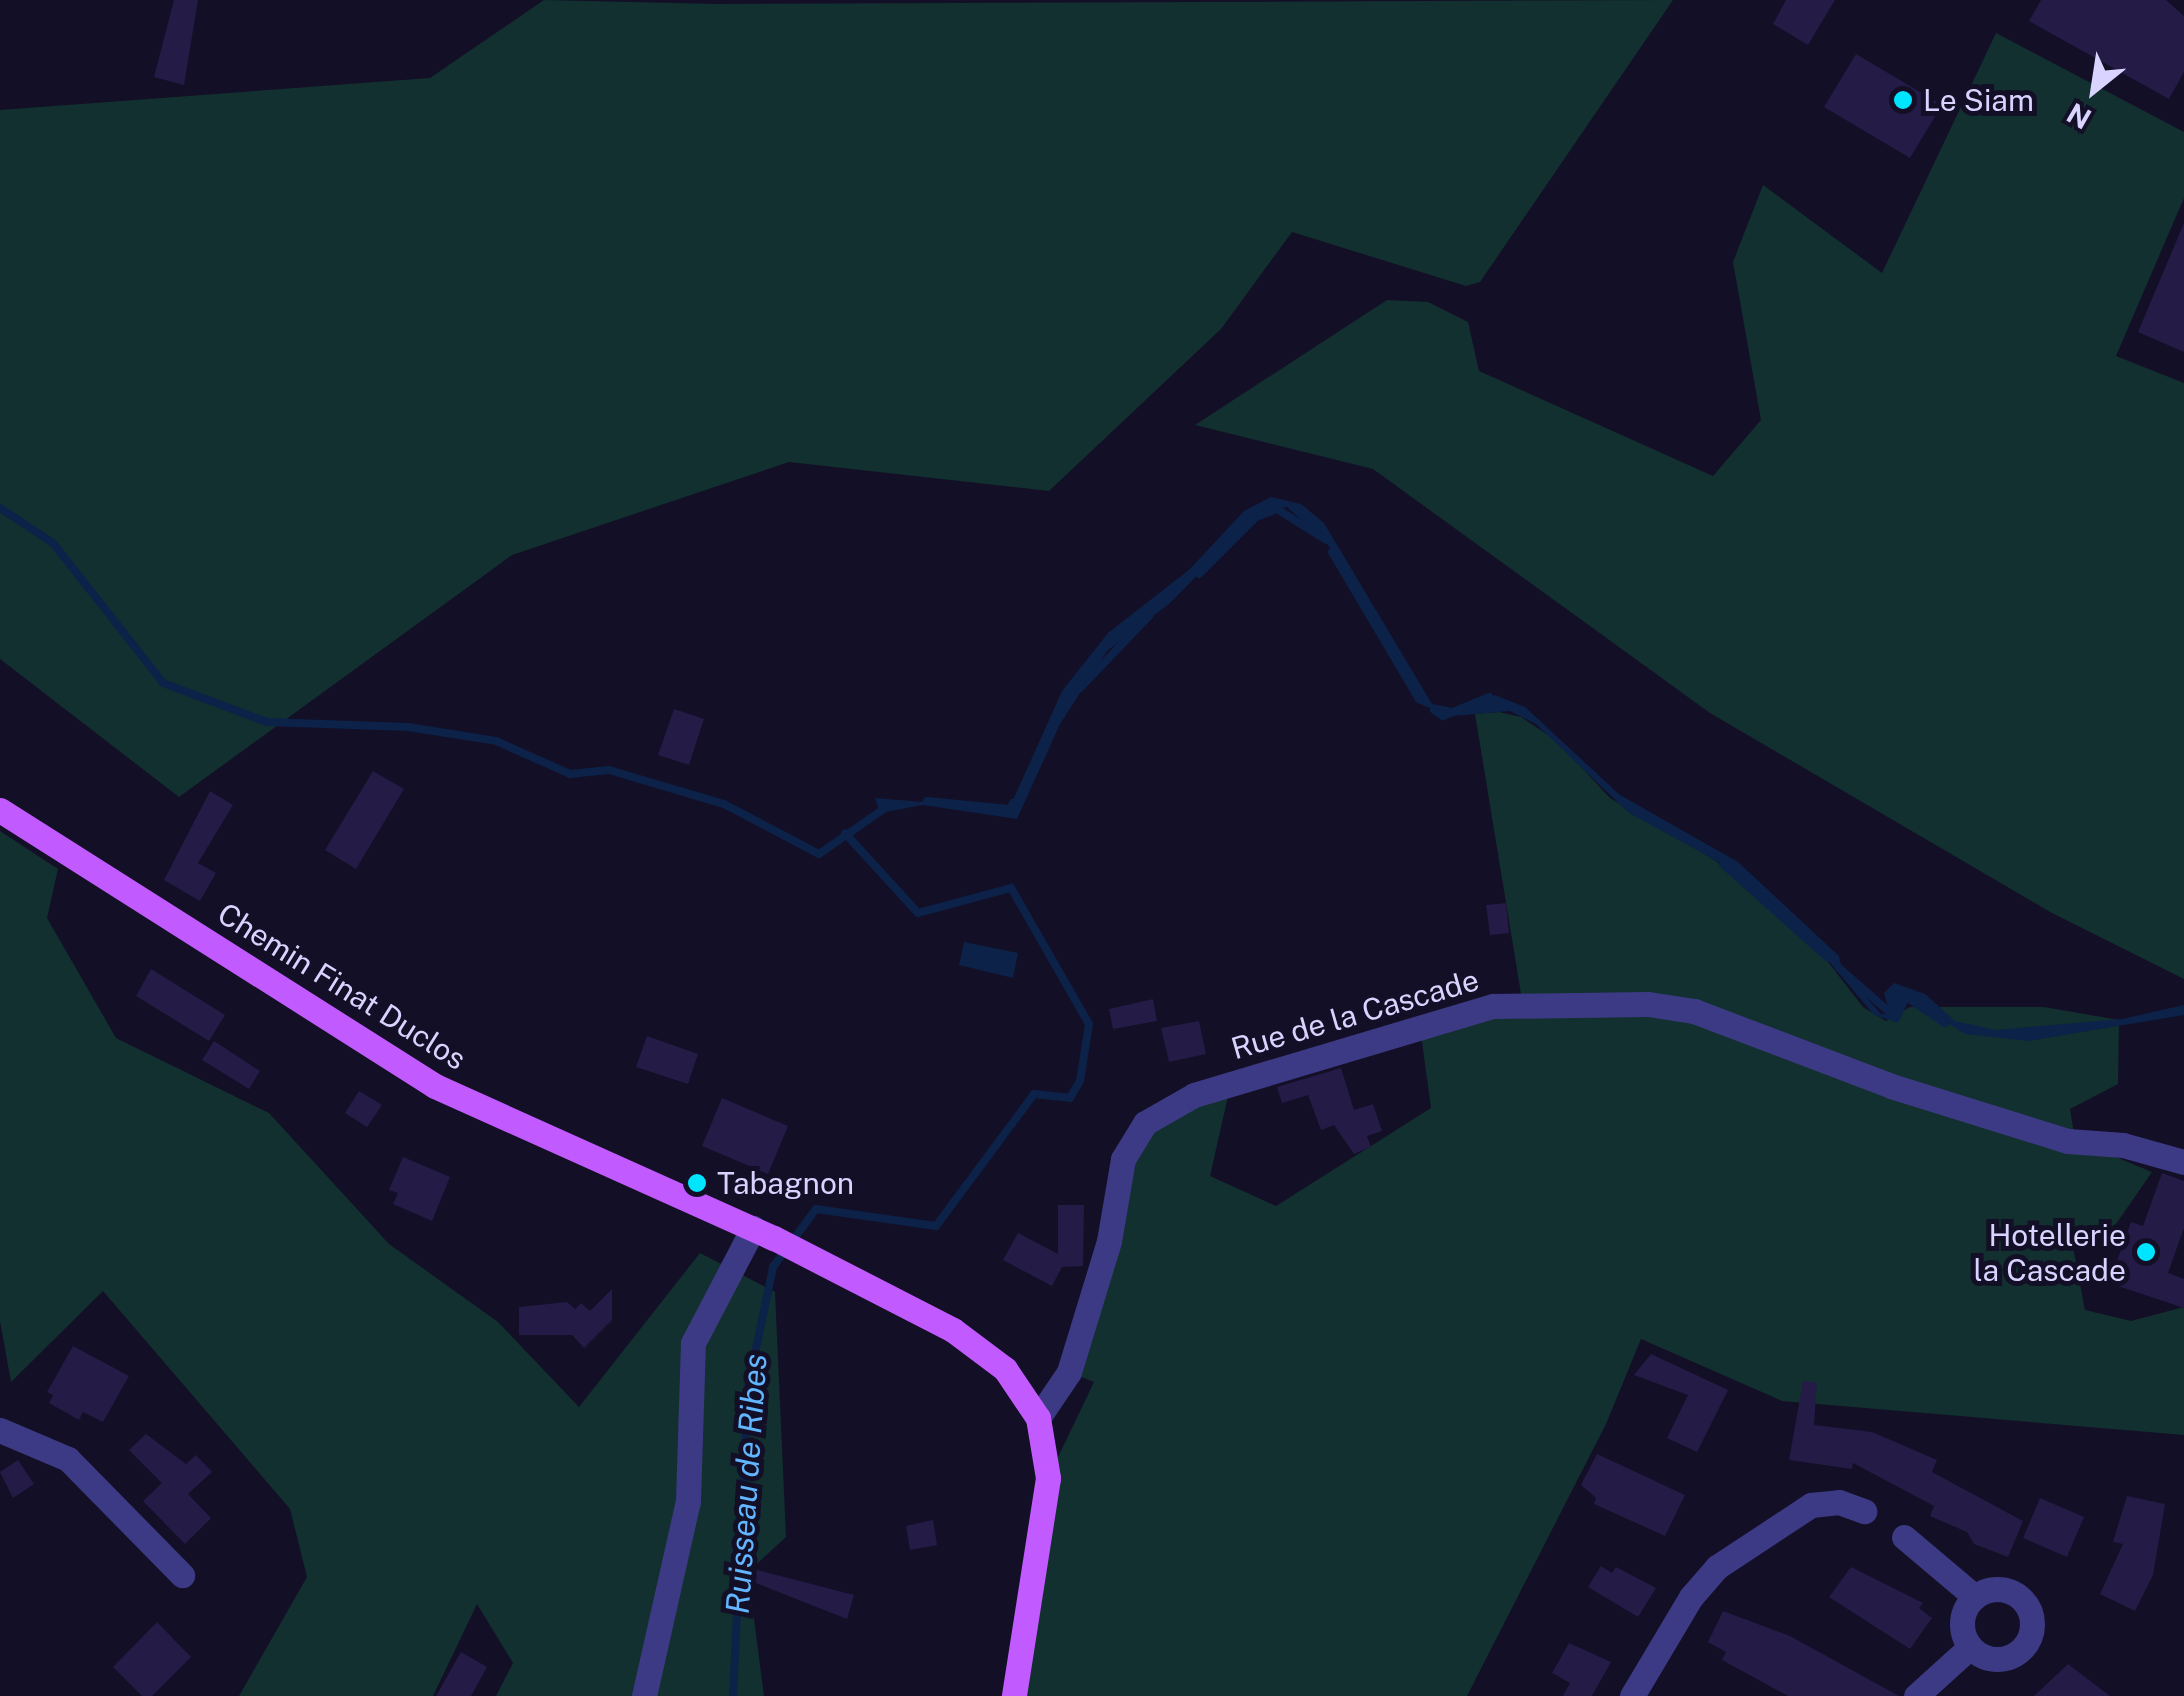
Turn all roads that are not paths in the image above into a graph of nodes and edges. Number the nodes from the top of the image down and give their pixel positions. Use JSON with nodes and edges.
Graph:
{"nodes":[{"id":1,"x":0,"y":810,"type":"edge"},
{"id":2,"x":2184,"y":1162,"type":"edge"},
{"id":3,"x":763,"y":1233,"type":"junction"},
{"id":4,"x":1038,"y":1418,"type":"junction"},
{"id":5,"x":0,"y":1430,"type":"edge"},
{"id":6,"x":1864,"y":1511,"type":"dead end"},
{"id":7,"x":1904,"y":1537,"type":"dead end"},
{"id":8,"x":182,"y":1575,"type":"dead end"},
{"id":9,"x":1974,"y":1596,"type":"junction"},
{"id":10,"x":1970,"y":1647,"type":"junction"},
{"id":11,"x":644,"y":1696,"type":"edge"},
{"id":12,"x":1014,"y":1696,"type":"edge"},
{"id":13,"x":1632,"y":1696,"type":"edge"},
{"id":14,"x":1916,"y":1696,"type":"edge"}],
"edges":[{"from":1,"to":3,"type":"main road","name":"Chemin Finat Duclos"},
{"from":2,"to":4,"type":"street","name":"Rue de la Cascade"},
{"from":3,"to":4,"type":"main road","name":"Chemin Finat Duclos"},
{"from":3,"to":11,"type":"street"},
{"from":4,"to":12,"type":"main road"},
{"from":5,"to":8,"type":"street"},
{"from":6,"to":13,"type":"street"},
{"from":7,"to":9,"type":"street"},
{"from":9,"to":10,"type":"street"},
{"from":9,"to":10,"type":"street"},
{"from":10,"to":14,"type":"street"}]}
